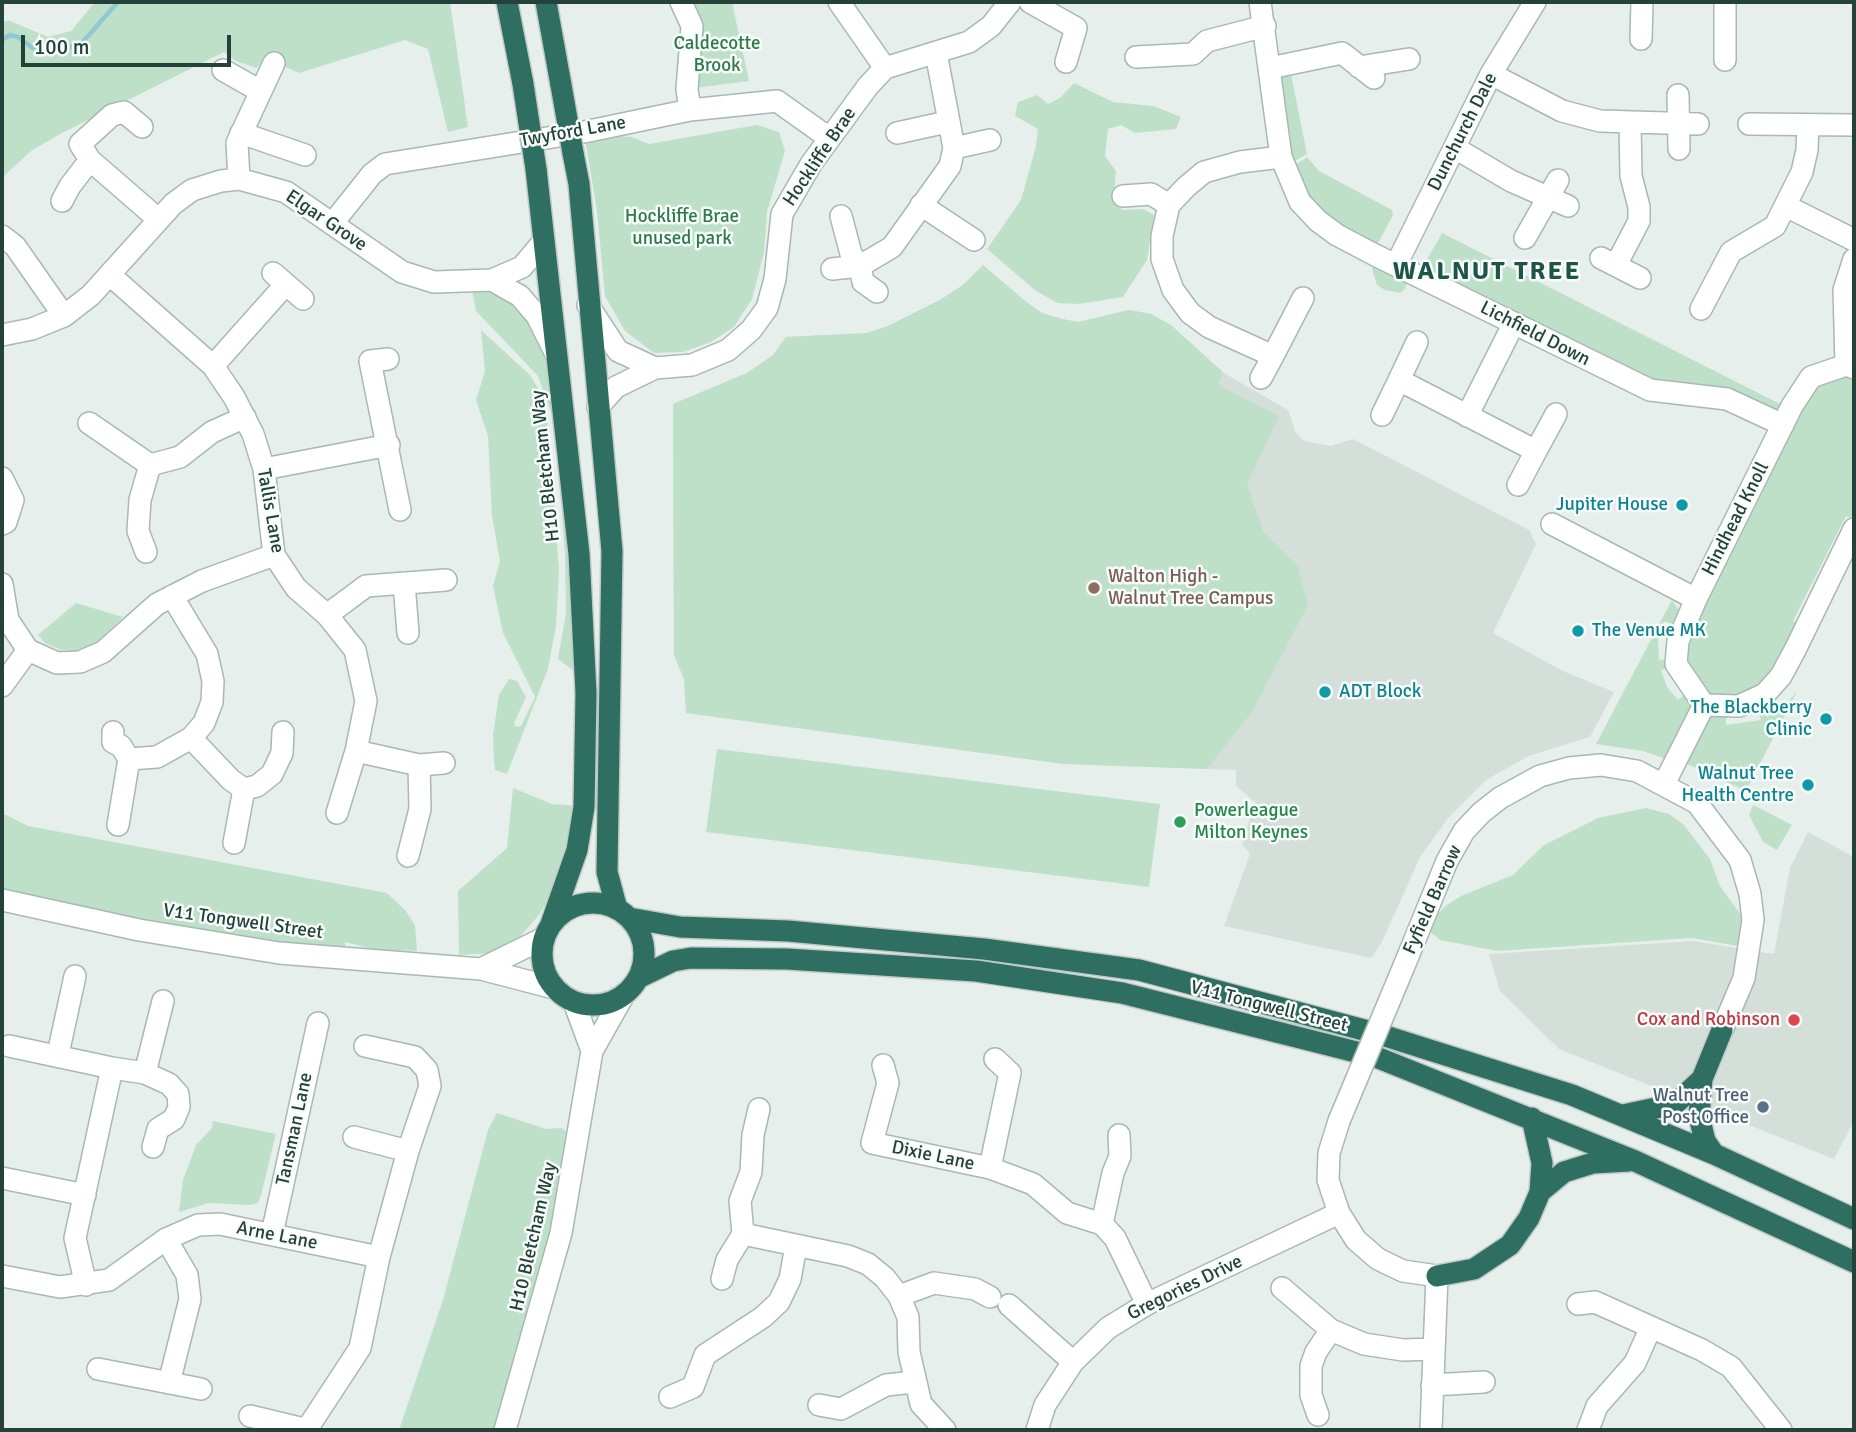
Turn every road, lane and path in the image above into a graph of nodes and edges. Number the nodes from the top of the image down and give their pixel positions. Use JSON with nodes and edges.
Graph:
{"nodes":[{"id":1,"x":507,"y":2,"type":"edge"},
{"id":2,"x":546,"y":2,"type":"edge"},
{"id":3,"x":681,"y":2,"type":"edge"},
{"id":4,"x":839,"y":2,"type":"edge"},
{"id":5,"x":1010,"y":2,"type":"edge"},
{"id":6,"x":1030,"y":2,"type":"edge"},
{"id":7,"x":1260,"y":2,"type":"edge"},
{"id":8,"x":1535,"y":2,"type":"edge"},
{"id":9,"x":1642,"y":2,"type":"edge"},
{"id":10,"x":1725,"y":2,"type":"edge"},
{"id":11,"x":1265,"y":26,"type":"junction"},
{"id":12,"x":1641,"y":39,"type":"dead end"},
{"id":13,"x":936,"y":53,"type":"junction"},
{"id":14,"x":1136,"y":57,"type":"dead end"},
{"id":15,"x":1409,"y":60,"type":"dead end"},
{"id":16,"x":1725,"y":60,"type":"dead end"},
{"id":17,"x":1066,"y":62,"type":"dead end"},
{"id":18,"x":274,"y":63,"type":"dead end"},
{"id":19,"x":885,"y":68,"type":"junction"},
{"id":20,"x":1270,"y":68,"type":"junction"},
{"id":21,"x":223,"y":70,"type":"dead end"},
{"id":22,"x":1491,"y":74,"type":"junction"},
{"id":23,"x":260,"y":91,"type":"junction"},
{"id":24,"x":1678,"y":95,"type":"dead end"},
{"id":25,"x":690,"y":110,"type":"junction"},
{"id":26,"x":947,"y":122,"type":"junction"},
{"id":27,"x":1630,"y":123,"type":"junction"},
{"id":28,"x":1688,"y":124,"type":"junction"},
{"id":29,"x":1749,"y":124,"type":"dead end"},
{"id":30,"x":1808,"y":125,"type":"junction"},
{"id":31,"x":1854,"y":125,"type":"edge"},
{"id":32,"x":142,"y":127,"type":"dead end"},
{"id":33,"x":241,"y":133,"type":"junction"},
{"id":34,"x":897,"y":133,"type":"dead end"},
{"id":35,"x":829,"y":138,"type":"junction"},
{"id":36,"x":990,"y":140,"type":"dead end"},
{"id":37,"x":954,"y":148,"type":"junction"},
{"id":38,"x":1455,"y":148,"type":"junction"},
{"id":39,"x":1679,"y":149,"type":"dead end"},
{"id":40,"x":305,"y":156,"type":"dead end"},
{"id":41,"x":1281,"y":157,"type":"junction"},
{"id":42,"x":90,"y":160,"type":"junction"},
{"id":43,"x":239,"y":179,"type":"junction"},
{"id":44,"x":1552,"y":189,"type":"junction"},
{"id":45,"x":1123,"y":196,"type":"dead end"},
{"id":46,"x":62,"y":201,"type":"dead end"},
{"id":47,"x":921,"y":205,"type":"junction"},
{"id":48,"x":1169,"y":205,"type":"junction"},
{"id":49,"x":1568,"y":206,"type":"dead end"},
{"id":50,"x":1786,"y":206,"type":"junction"},
{"id":51,"x":841,"y":216,"type":"dead end"},
{"id":52,"x":158,"y":219,"type":"junction"},
{"id":53,"x":332,"y":224,"type":"junction"},
{"id":54,"x":2,"y":236,"type":"edge"},
{"id":55,"x":1525,"y":238,"type":"dead end"},
{"id":56,"x":974,"y":240,"type":"dead end"},
{"id":57,"x":1854,"y":240,"type":"edge"},
{"id":58,"x":543,"y":242,"type":"junction"},
{"id":59,"x":1854,"y":259,"type":"edge"},
{"id":60,"x":1396,"y":265,"type":"junction"},
{"id":61,"x":860,"y":266,"type":"junction"},
{"id":62,"x":832,"y":269,"type":"dead end"},
{"id":63,"x":110,"y":275,"type":"junction"},
{"id":64,"x":1640,"y":278,"type":"dead end"},
{"id":65,"x":492,"y":280,"type":"junction"},
{"id":66,"x":877,"y":292,"type":"dead end"},
{"id":67,"x":1303,"y":298,"type":"dead end"},
{"id":68,"x":303,"y":299,"type":"dead end"},
{"id":69,"x":587,"y":304,"type":"junction"},
{"id":70,"x":1701,"y":309,"type":"dead end"},
{"id":71,"x":64,"y":316,"type":"junction"},
{"id":72,"x":1514,"y":323,"type":"junction"},
{"id":73,"x":2,"y":335,"type":"edge"},
{"id":74,"x":1418,"y":342,"type":"dead end"},
{"id":75,"x":1273,"y":356,"type":"junction"},
{"id":76,"x":558,"y":357,"type":"junction"},
{"id":77,"x":371,"y":358,"type":"dead end"},
{"id":78,"x":213,"y":366,"type":"junction"},
{"id":79,"x":1850,"y":367,"type":"edge"},
{"id":80,"x":655,"y":368,"type":"junction"},
{"id":81,"x":1261,"y":378,"type":"dead end"},
{"id":82,"x":1399,"y":380,"type":"junction"},
{"id":83,"x":598,"y":407,"type":"junction"},
{"id":84,"x":1556,"y":414,"type":"dead end"},
{"id":85,"x":1382,"y":415,"type":"dead end"},
{"id":86,"x":1466,"y":416,"type":"junction"},
{"id":87,"x":245,"y":417,"type":"junction"},
{"id":88,"x":89,"y":423,"type":"dead end"},
{"id":89,"x":1783,"y":425,"type":"junction"},
{"id":90,"x":388,"y":445,"type":"junction"},
{"id":91,"x":1536,"y":451,"type":"junction"},
{"id":92,"x":150,"y":465,"type":"junction"},
{"id":93,"x":264,"y":469,"type":"junction"},
{"id":94,"x":2,"y":478,"type":"edge"},
{"id":95,"x":1518,"y":485,"type":"dead end"},
{"id":96,"x":400,"y":510,"type":"dead end"},
{"id":97,"x":2,"y":524,"type":"edge"},
{"id":98,"x":1552,"y":524,"type":"dead end"},
{"id":99,"x":1854,"y":529,"type":"edge"},
{"id":100,"x":146,"y":551,"type":"dead end"},
{"id":101,"x":274,"y":555,"type":"junction"},
{"id":102,"x":446,"y":580,"type":"dead end"},
{"id":103,"x":2,"y":583,"type":"edge"},
{"id":104,"x":404,"y":583,"type":"junction"},
{"id":105,"x":172,"y":596,"type":"junction"},
{"id":106,"x":1696,"y":599,"type":"junction"},
{"id":107,"x":327,"y":615,"type":"junction"},
{"id":108,"x":408,"y":633,"type":"dead end"},
{"id":109,"x":27,"y":650,"type":"junction"},
{"id":110,"x":2,"y":686,"type":"edge"},
{"id":111,"x":1704,"y":705,"type":"junction"},
{"id":112,"x":113,"y":732,"type":"dead end"},
{"id":113,"x":284,"y":732,"type":"dead end"},
{"id":114,"x":191,"y":738,"type":"junction"},
{"id":115,"x":356,"y":751,"type":"junction"},
{"id":116,"x":129,"y":759,"type":"junction"},
{"id":117,"x":444,"y":763,"type":"dead end"},
{"id":118,"x":419,"y":765,"type":"junction"},
{"id":119,"x":1664,"y":784,"type":"junction"},
{"id":120,"x":244,"y":789,"type":"junction"},
{"id":121,"x":337,"y":813,"type":"dead end"},
{"id":122,"x":118,"y":825,"type":"dead end"},
{"id":123,"x":234,"y":843,"type":"dead end"},
{"id":124,"x":408,"y":856,"type":"dead end"},
{"id":125,"x":2,"y":900,"type":"edge"},
{"id":126,"x":623,"y":913,"type":"junction"},
{"id":127,"x":548,"y":931,"type":"junction"},
{"id":128,"x":481,"y":969,"type":"junction"},
{"id":129,"x":75,"y":976,"type":"dead end"},
{"id":130,"x":638,"y":978,"type":"junction"},
{"id":131,"x":554,"y":988,"type":"junction"},
{"id":132,"x":623,"y":996,"type":"junction"},
{"id":133,"x":163,"y":1001,"type":"dead end"},
{"id":134,"x":574,"y":1002,"type":"junction"},
{"id":135,"x":318,"y":1023,"type":"dead end"},
{"id":136,"x":1722,"y":1030,"type":"joint"},
{"id":137,"x":9,"y":1046,"type":"dead end"},
{"id":138,"x":365,"y":1046,"type":"dead end"},
{"id":139,"x":592,"y":1051,"type":"junction"},
{"id":140,"x":58,"y":1054,"type":"junction"},
{"id":141,"x":883,"y":1065,"type":"dead end"},
{"id":142,"x":1011,"y":1066,"type":"dead end"},
{"id":143,"x":112,"y":1068,"type":"junction"},
{"id":144,"x":145,"y":1073,"type":"junction"},
{"id":145,"x":1702,"y":1079,"type":"junction"},
{"id":146,"x":739,"y":1101,"type":"dead end"},
{"id":147,"x":1623,"y":1115,"type":"junction"},
{"id":148,"x":1532,"y":1118,"type":"junction"},
{"id":149,"x":1119,"y":1135,"type":"dead end"},
{"id":150,"x":354,"y":1137,"type":"dead end"},
{"id":151,"x":153,"y":1147,"type":"dead end"},
{"id":152,"x":408,"y":1151,"type":"junction"},
{"id":153,"x":1714,"y":1154,"type":"junction"},
{"id":154,"x":1635,"y":1161,"type":"junction"},
{"id":155,"x":990,"y":1168,"type":"junction"},
{"id":156,"x":2,"y":1178,"type":"edge"},
{"id":157,"x":1540,"y":1192,"type":"junction"},
{"id":158,"x":85,"y":1195,"type":"junction"},
{"id":159,"x":1339,"y":1213,"type":"junction"},
{"id":160,"x":1854,"y":1219,"type":"edge"},
{"id":161,"x":1102,"y":1224,"type":"junction"},
{"id":162,"x":272,"y":1234,"type":"junction"},
{"id":163,"x":743,"y":1234,"type":"junction"},
{"id":164,"x":166,"y":1239,"type":"junction"},
{"id":165,"x":796,"y":1247,"type":"junction"},
{"id":166,"x":379,"y":1257,"type":"junction"},
{"id":167,"x":1854,"y":1262,"type":"edge"},
{"id":168,"x":2,"y":1276,"type":"edge"},
{"id":169,"x":1437,"y":1276,"type":"junction"},
{"id":170,"x":722,"y":1279,"type":"dead end"},
{"id":171,"x":86,"y":1285,"type":"junction"},
{"id":172,"x":1282,"y":1288,"type":"dead end"},
{"id":173,"x":900,"y":1296,"type":"junction"},
{"id":174,"x":1147,"y":1304,"type":"junction"},
{"id":175,"x":1578,"y":1304,"type":"dead end"},
{"id":176,"x":1651,"y":1327,"type":"junction"},
{"id":177,"x":1331,"y":1330,"type":"junction"},
{"id":178,"x":1433,"y":1349,"type":"junction"},
{"id":179,"x":1073,"y":1362,"type":"junction"},
{"id":180,"x":98,"y":1369,"type":"dead end"},
{"id":181,"x":914,"y":1382,"type":"junction"},
{"id":182,"x":1483,"y":1382,"type":"dead end"},
{"id":183,"x":169,"y":1383,"type":"junction"},
{"id":184,"x":1432,"y":1385,"type":"junction"},
{"id":185,"x":201,"y":1389,"type":"dead end"},
{"id":186,"x":670,"y":1396,"type":"dead end"},
{"id":187,"x":819,"y":1405,"type":"dead end"},
{"id":188,"x":1318,"y":1415,"type":"dead end"},
{"id":189,"x":250,"y":1416,"type":"dead end"},
{"id":190,"x":842,"y":1419,"type":"edge"},
{"id":191,"x":307,"y":1430,"type":"edge"},
{"id":192,"x":505,"y":1430,"type":"edge"},
{"id":193,"x":945,"y":1430,"type":"edge"},
{"id":194,"x":1037,"y":1430,"type":"edge"},
{"id":195,"x":1431,"y":1430,"type":"edge"},
{"id":196,"x":1588,"y":1430,"type":"edge"},
{"id":197,"x":1781,"y":1430,"type":"edge"}],
"edges":[{"from":1,"to":58,"type":"highway","name":"H10 Bletcham Way","bridge":true},
{"from":2,"to":69,"type":"highway","bridge":true},
{"from":3,"to":25,"type":"street"},
{"from":4,"to":19,"type":"street"},
{"from":5,"to":13,"type":"street"},
{"from":6,"to":17,"type":"street"},
{"from":7,"to":11,"type":"street","name":"Lichfield Down"},
{"from":8,"to":22,"type":"street","name":"Dunchurch Dale"},
{"from":9,"to":12,"type":"street"},
{"from":10,"to":16,"type":"street"},
{"from":11,"to":14,"type":"street"},
{"from":11,"to":20,"type":"street","name":"Lichfield Down"},
{"from":13,"to":19,"type":"street"},
{"from":13,"to":26,"type":"street"},
{"from":15,"to":20,"type":"street"},
{"from":18,"to":23,"type":"street"},
{"from":19,"to":35,"type":"street","name":"Hockliffe Brae"},
{"from":20,"to":41,"type":"street","name":"Lichfield Down"},
{"from":21,"to":23,"type":"street"},
{"from":22,"to":27,"type":"street"},
{"from":22,"to":38,"type":"street","name":"Dunchurch Dale"},
{"from":23,"to":33,"type":"street"},
{"from":24,"to":28,"type":"street"},
{"from":25,"to":35,"type":"street","name":"Twyford Lane"},
{"from":25,"to":53,"type":"street","name":"Twyford Lane"},
{"from":26,"to":34,"type":"street"},
{"from":26,"to":37,"type":"street"},
{"from":27,"to":28,"type":"street"},
{"from":27,"to":64,"type":"street"},
{"from":28,"to":39,"type":"street"},
{"from":29,"to":30,"type":"street"},
{"from":30,"to":31,"type":"street"},
{"from":30,"to":50,"type":"street"},
{"from":32,"to":42,"type":"street"},
{"from":33,"to":40,"type":"street"},
{"from":33,"to":43,"type":"street"},
{"from":35,"to":80,"type":"street","name":"Hockliffe Brae"},
{"from":36,"to":37,"type":"street"},
{"from":37,"to":47,"type":"street"},
{"from":38,"to":44,"type":"street"},
{"from":38,"to":60,"type":"street","name":"Dunchurch Dale"},
{"from":41,"to":48,"type":"street"},
{"from":41,"to":60,"type":"street","name":"Lichfield Down"},
{"from":42,"to":46,"type":"street"},
{"from":42,"to":52,"type":"street"},
{"from":43,"to":52,"type":"street","name":"Elgar Grove"},
{"from":43,"to":53,"type":"street","name":"Elgar Grove"},
{"from":44,"to":49,"type":"street"},
{"from":44,"to":55,"type":"street"},
{"from":45,"to":48,"type":"street"},
{"from":47,"to":56,"type":"street"},
{"from":47,"to":61,"type":"street"},
{"from":48,"to":75,"type":"street"},
{"from":50,"to":57,"type":"street"},
{"from":50,"to":70,"type":"street"},
{"from":51,"to":61,"type":"street"},
{"from":52,"to":63,"type":"street","name":"Elgar Grove"},
{"from":53,"to":65,"type":"street","name":"Elgar Grove"},
{"from":54,"to":71,"type":"street"},
{"from":58,"to":65,"type":"street","name":"Elgar Grove"},
{"from":58,"to":76,"type":"highway","name":"H10 Bletcham Way"},
{"from":59,"to":79,"type":"street"},
{"from":60,"to":72,"type":"street","name":"Lichfield Down"},
{"from":61,"to":62,"type":"street"},
{"from":61,"to":66,"type":"street"},
{"from":63,"to":71,"type":"street","name":"Elgar Grove"},
{"from":63,"to":78,"type":"street","name":"Tallis Lane"},
{"from":65,"to":76,"type":"street"},
{"from":67,"to":75,"type":"street"},
{"from":68,"to":78,"type":"street"},
{"from":69,"to":80,"type":"street","name":"Hockliffe Brae"},
{"from":69,"to":83,"type":"highway"},
{"from":71,"to":73,"type":"street","name":"Elgar Grove"},
{"from":72,"to":86,"type":"street"},
{"from":72,"to":89,"type":"street","name":"Lichfield Down"},
{"from":74,"to":82,"type":"street"},
{"from":75,"to":81,"type":"street"},
{"from":76,"to":127,"type":"highway","name":"H10 Bletcham Way"},
{"from":77,"to":90,"type":"street"},
{"from":78,"to":87,"type":"street","name":"Tallis Lane"},
{"from":79,"to":89,"type":"street","name":"Hindhead Knoll"},
{"from":80,"to":83,"type":"street","name":"Hockliffe Brae"},
{"from":82,"to":85,"type":"street"},
{"from":82,"to":86,"type":"street"},
{"from":83,"to":126,"type":"highway"},
{"from":84,"to":91,"type":"street"},
{"from":86,"to":91,"type":"street"},
{"from":87,"to":92,"type":"street"},
{"from":87,"to":93,"type":"street","name":"Tallis Lane"},
{"from":88,"to":92,"type":"street"},
{"from":89,"to":106,"type":"street","name":"Hindhead Knoll"},
{"from":90,"to":93,"type":"street"},
{"from":90,"to":96,"type":"street"},
{"from":91,"to":95,"type":"street"},
{"from":92,"to":100,"type":"street"},
{"from":93,"to":101,"type":"street","name":"Tallis Lane"},
{"from":94,"to":97,"type":"street"},
{"from":98,"to":106,"type":"street"},
{"from":99,"to":111,"type":"street"},
{"from":101,"to":105,"type":"street"},
{"from":101,"to":107,"type":"street","name":"Tallis Lane"},
{"from":102,"to":104,"type":"street"},
{"from":103,"to":109,"type":"street"},
{"from":104,"to":107,"type":"street"},
{"from":104,"to":108,"type":"street"},
{"from":105,"to":109,"type":"street"},
{"from":105,"to":114,"type":"street"},
{"from":106,"to":111,"type":"street","name":"Hindhead Knoll"},
{"from":107,"to":115,"type":"street","name":"Tallis Lane"},
{"from":109,"to":110,"type":"street"},
{"from":111,"to":119,"type":"street"},
{"from":112,"to":116,"type":"street"},
{"from":113,"to":120,"type":"street"},
{"from":114,"to":116,"type":"street"},
{"from":114,"to":120,"type":"street"},
{"from":115,"to":118,"type":"street"},
{"from":115,"to":121,"type":"street","name":"Tallis Lane"},
{"from":116,"to":122,"type":"street"},
{"from":117,"to":118,"type":"street"},
{"from":118,"to":124,"type":"street"},
{"from":119,"to":136,"type":"street","name":"Fyfield Barrow"},
{"from":119,"to":159,"type":"street","name":"Fyfield Barrow","bridge":true},
{"from":120,"to":123,"type":"street"},
{"from":125,"to":128,"type":"street","name":"V11 Tongwell Street"},
{"from":126,"to":127,"type":"highway"},
{"from":126,"to":130,"type":"highway"},
{"from":126,"to":147,"type":"highway","name":"V11 Tongwell Street"},
{"from":127,"to":128,"type":"street"},
{"from":127,"to":131,"type":"highway"},
{"from":128,"to":131,"type":"street","name":"V11 Tongwell Street"},
{"from":129,"to":140,"type":"street"},
{"from":130,"to":132,"type":"highway"},
{"from":130,"to":148,"type":"highway","name":"V11 Tongwell Street"},
{"from":131,"to":134,"type":"highway"},
{"from":132,"to":134,"type":"highway"},
{"from":132,"to":139,"type":"street","name":"H10 Bletcham Way"},
{"from":133,"to":144,"type":"street"},
{"from":134,"to":139,"type":"street"},
{"from":135,"to":162,"type":"street","name":"Tansman Lane"},
{"from":136,"to":145,"type":"highway"},
{"from":137,"to":140,"type":"street"},
{"from":138,"to":152,"type":"street"},
{"from":139,"to":192,"type":"street","name":"H10 Bletcham Way"},
{"from":140,"to":143,"type":"street"},
{"from":141,"to":155,"type":"street","name":"Dixie Lane"},
{"from":142,"to":155,"type":"street","name":"Dixie Lane"},
{"from":143,"to":144,"type":"street"},
{"from":143,"to":158,"type":"street"},
{"from":144,"to":151,"type":"street"},
{"from":145,"to":147,"type":"highway"},
{"from":145,"to":153,"type":"highway"},
{"from":146,"to":163,"type":"street"},
{"from":147,"to":153,"type":"highway","name":"V11 Tongwell Street"},
{"from":148,"to":154,"type":"highway","name":"V11 Tongwell Street"},
{"from":148,"to":157,"type":"highway"},
{"from":149,"to":161,"type":"street"},
{"from":150,"to":152,"type":"street"},
{"from":152,"to":166,"type":"street"},
{"from":153,"to":160,"type":"highway","name":"V11 Tongwell Street"},
{"from":154,"to":157,"type":"highway"},
{"from":154,"to":167,"type":"highway","name":"V11 Tongwell Street"},
{"from":155,"to":161,"type":"street","name":"Dixie Lane"},
{"from":156,"to":158,"type":"street"},
{"from":157,"to":169,"type":"highway"},
{"from":158,"to":171,"type":"street"},
{"from":159,"to":169,"type":"street","name":"Fyfield Barrow"},
{"from":159,"to":174,"type":"street","name":"Gregories Drive"},
{"from":161,"to":174,"type":"street"},
{"from":162,"to":164,"type":"street","name":"Arne Lane"},
{"from":162,"to":166,"type":"street","name":"Arne Lane"},
{"from":163,"to":165,"type":"street"},
{"from":163,"to":170,"type":"street"},
{"from":164,"to":171,"type":"street","name":"Arne Lane"},
{"from":164,"to":183,"type":"street"},
{"from":165,"to":173,"type":"street"},
{"from":165,"to":186,"type":"street"},
{"from":166,"to":191,"type":"street"},
{"from":168,"to":171,"type":"street","name":"Arne Lane"},
{"from":169,"to":178,"type":"street"},
{"from":172,"to":177,"type":"street"},
{"from":173,"to":179,"type":"street"},
{"from":173,"to":181,"type":"street"},
{"from":174,"to":179,"type":"street","name":"Gregories Drive"},
{"from":175,"to":176,"type":"street"},
{"from":176,"to":196,"type":"street"},
{"from":176,"to":197,"type":"street"},
{"from":177,"to":178,"type":"street"},
{"from":177,"to":188,"type":"street"},
{"from":178,"to":184,"type":"street"},
{"from":179,"to":194,"type":"street","name":"Gregories Drive"},
{"from":180,"to":183,"type":"street"},
{"from":181,"to":190,"type":"street"},
{"from":181,"to":193,"type":"street"},
{"from":182,"to":184,"type":"street"},
{"from":183,"to":185,"type":"street"},
{"from":184,"to":195,"type":"street"},
{"from":187,"to":190,"type":"street"},
{"from":189,"to":191,"type":"street"}]}
